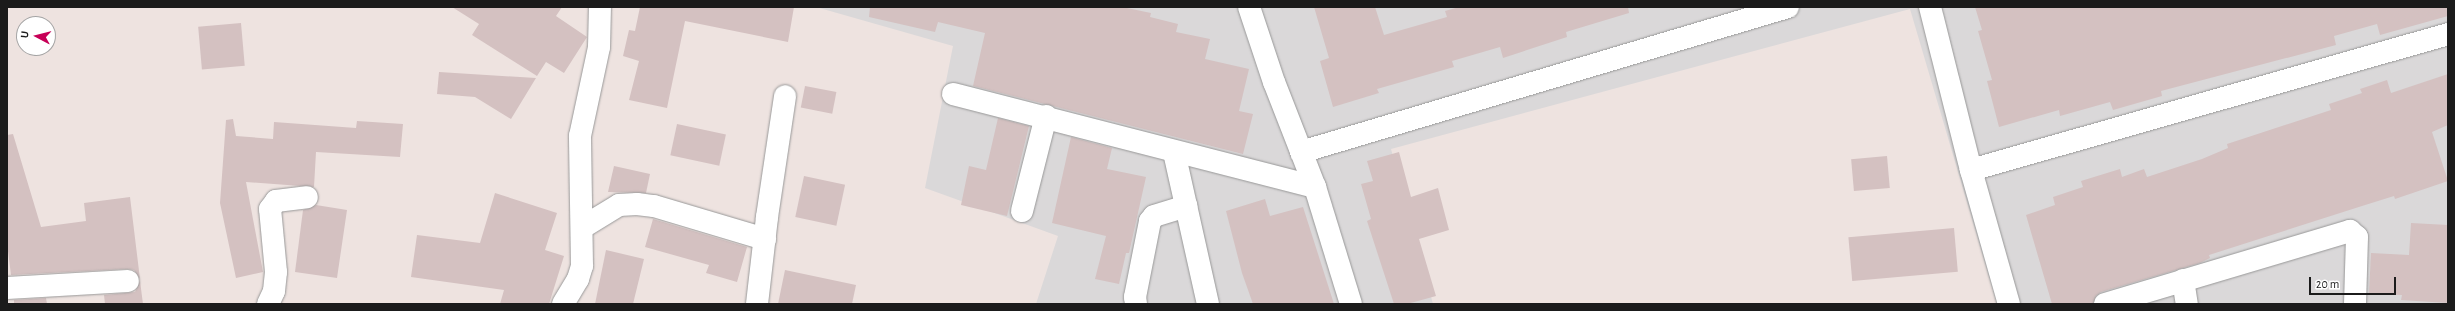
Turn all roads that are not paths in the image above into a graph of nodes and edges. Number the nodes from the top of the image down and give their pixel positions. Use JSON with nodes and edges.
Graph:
{"nodes":[{"id":1,"x":600,"y":7,"type":"edge"},
{"id":2,"x":1249,"y":7,"type":"edge"},
{"id":3,"x":1788,"y":7,"type":"edge"},
{"id":4,"x":1930,"y":7,"type":"edge"},
{"id":5,"x":2448,"y":34,"type":"edge"},
{"id":6,"x":952,"y":94,"type":"dead end"},
{"id":7,"x":785,"y":96,"type":"dead end"},
{"id":8,"x":1046,"y":116,"type":"junction"},
{"id":9,"x":1174,"y":152,"type":"junction"},
{"id":10,"x":1301,"y":152,"type":"junction"},
{"id":11,"x":1971,"y":170,"type":"junction"},
{"id":12,"x":1315,"y":188,"type":"junction"},
{"id":13,"x":307,"y":197,"type":"dead end"},
{"id":14,"x":1186,"y":206,"type":"junction"},
{"id":15,"x":1022,"y":211,"type":"dead end"},
{"id":16,"x":583,"y":227,"type":"junction"},
{"id":17,"x":765,"y":239,"type":"junction"},
{"id":18,"x":2183,"y":280,"type":"junction"},
{"id":19,"x":128,"y":282,"type":"dead end"},
{"id":20,"x":8,"y":284,"type":"edge"},
{"id":21,"x":268,"y":304,"type":"edge"},
{"id":22,"x":563,"y":304,"type":"edge"},
{"id":23,"x":758,"y":304,"type":"edge"},
{"id":24,"x":1136,"y":304,"type":"edge"},
{"id":25,"x":1208,"y":304,"type":"edge"},
{"id":26,"x":1351,"y":304,"type":"edge"},
{"id":27,"x":2009,"y":304,"type":"edge"},
{"id":28,"x":2105,"y":304,"type":"edge"},
{"id":29,"x":2187,"y":304,"type":"edge"},
{"id":30,"x":2355,"y":304,"type":"edge"}],
"edges":[{"from":1,"to":16,"type":"street"},
{"from":2,"to":10,"type":"street"},
{"from":3,"to":10,"type":"street"},
{"from":4,"to":11,"type":"street"},
{"from":5,"to":11,"type":"street"},
{"from":6,"to":8,"type":"street"},
{"from":7,"to":17,"type":"street"},
{"from":8,"to":9,"type":"street"},
{"from":8,"to":15,"type":"street"},
{"from":9,"to":12,"type":"street"},
{"from":9,"to":14,"type":"street"},
{"from":10,"to":12,"type":"street"},
{"from":11,"to":27,"type":"street"},
{"from":12,"to":26,"type":"street"},
{"from":13,"to":21,"type":"street"},
{"from":14,"to":24,"type":"street"},
{"from":14,"to":25,"type":"street"},
{"from":16,"to":17,"type":"street"},
{"from":16,"to":22,"type":"street"},
{"from":17,"to":23,"type":"street"},
{"from":18,"to":28,"type":"street"},
{"from":18,"to":29,"type":"street"},
{"from":18,"to":30,"type":"street"},
{"from":19,"to":20,"type":"street"}]}
